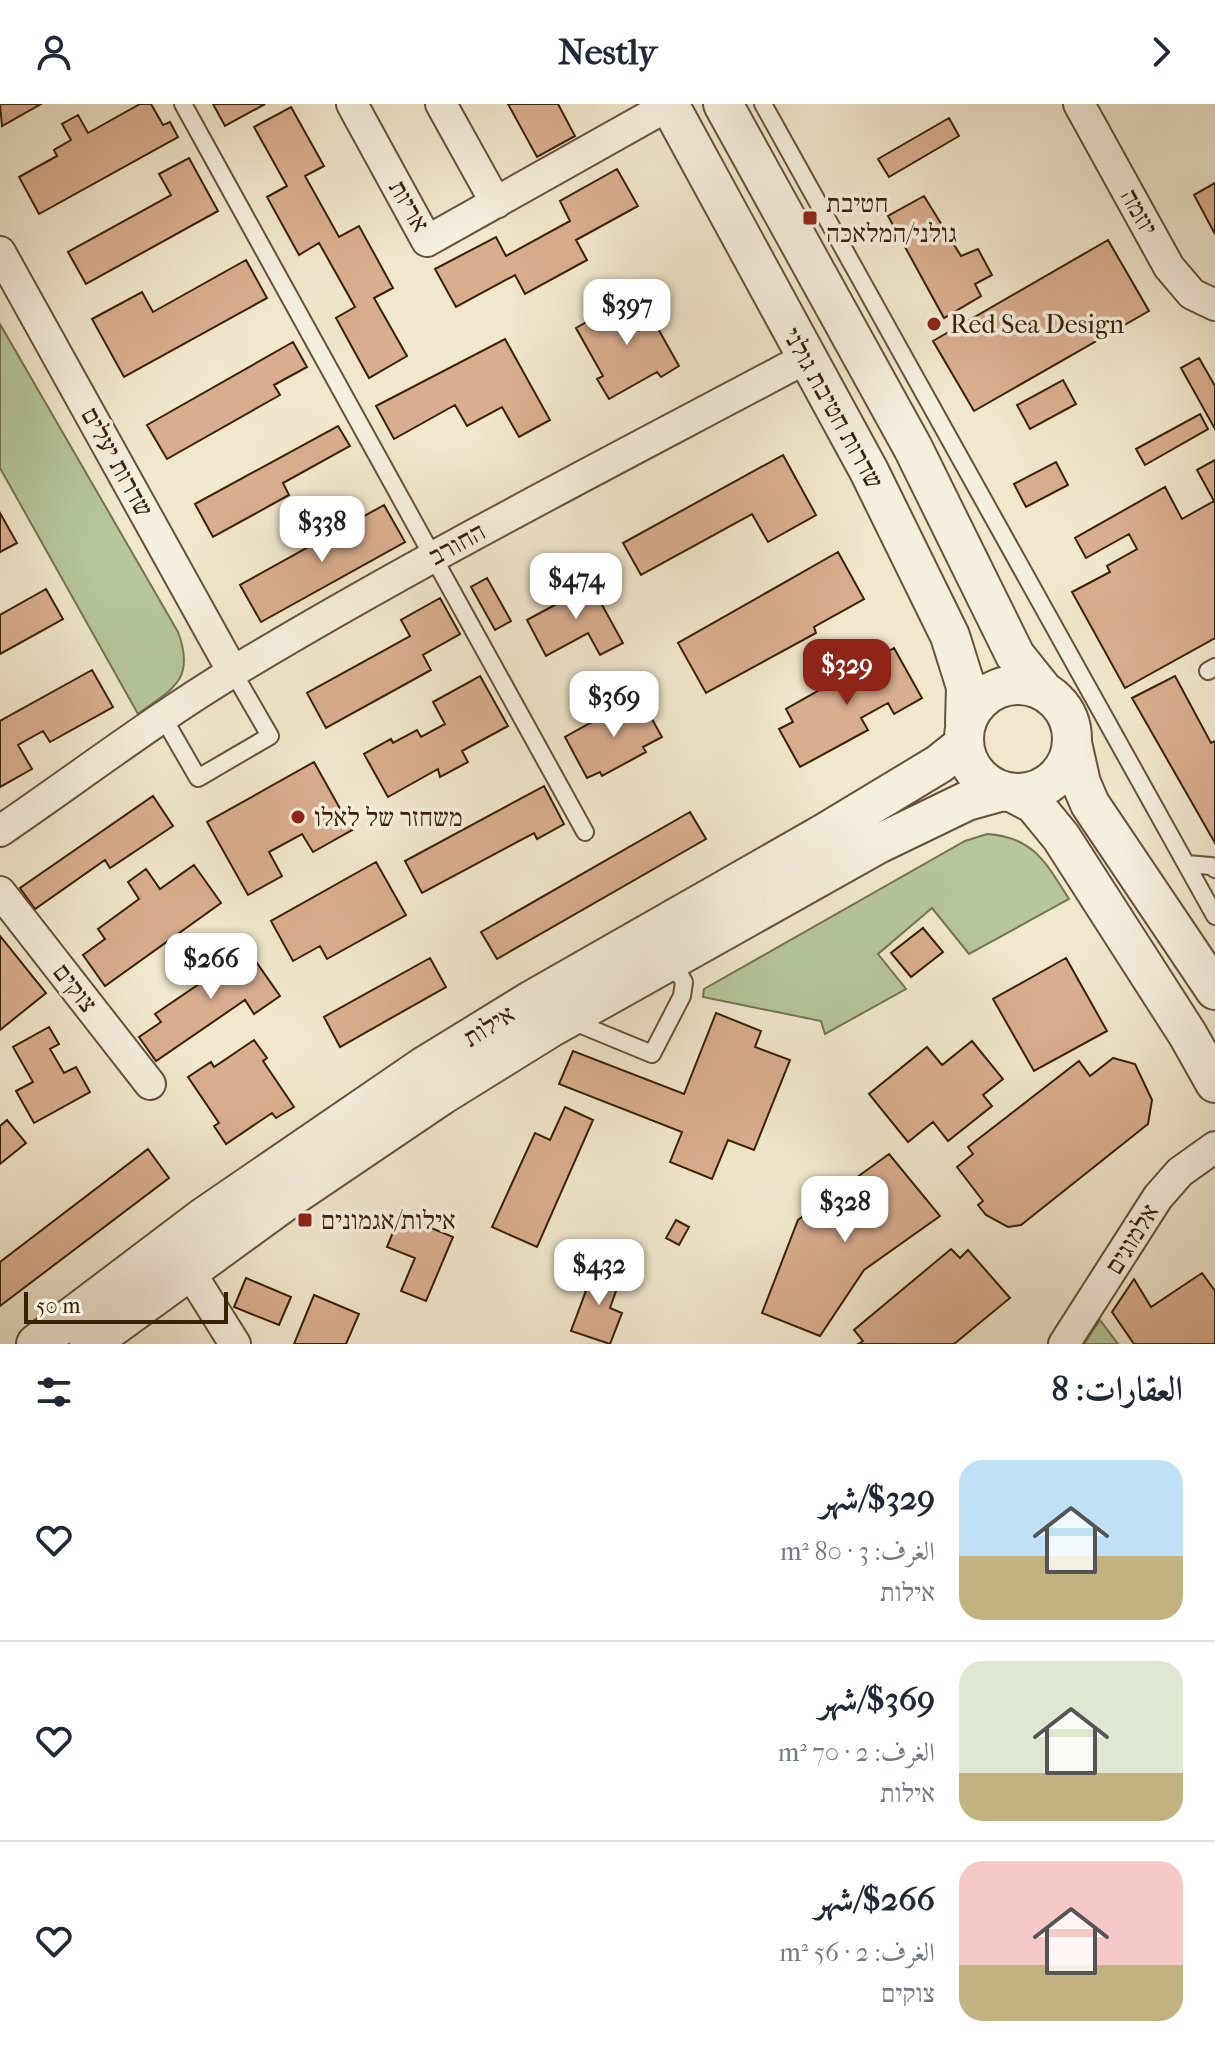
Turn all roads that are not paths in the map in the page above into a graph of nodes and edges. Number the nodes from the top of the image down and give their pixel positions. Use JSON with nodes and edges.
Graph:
{"nodes":[{"id":1,"x":183,"y":104,"type":"edge"},
{"id":2,"x":352,"y":104,"type":"edge"},
{"id":3,"x":441,"y":104,"type":"edge"},
{"id":4,"x":670,"y":104,"type":"edge"},
{"id":5,"x":723,"y":104,"type":"edge"},
{"id":6,"x":763,"y":104,"type":"edge"},
{"id":7,"x":1079,"y":104,"type":"edge"},
{"id":8,"x":496,"y":203,"type":"junction"},
{"id":9,"x":0,"y":252,"type":"edge"},
{"id":10,"x":1215,"y":305,"type":"edge"},
{"id":11,"x":806,"y":358,"type":"junction"},
{"id":12,"x":433,"y":557,"type":"junction"},
{"id":13,"x":233,"y":672,"type":"junction"},
{"id":14,"x":1043,"y":690,"type":"junction"},
{"id":15,"x":164,"y":719,"type":"junction"},
{"id":16,"x":965,"y":734,"type":"junction"},
{"id":17,"x":1072,"y":743,"type":"junction"},
{"id":18,"x":1008,"y":792,"type":"junction"},
{"id":19,"x":5,"y":822,"type":"edge"},
{"id":20,"x":585,"y":832,"type":"dead end"},
{"id":21,"x":1187,"y":864,"type":"junction"},
{"id":22,"x":1215,"y":869,"type":"edge"},
{"id":23,"x":0,"y":892,"type":"edge"},
{"id":24,"x":1215,"y":916,"type":"edge"},
{"id":25,"x":663,"y":944,"type":"junction"},
{"id":26,"x":1215,"y":990,"type":"edge"},
{"id":27,"x":567,"y":1019,"type":"junction"},
{"id":28,"x":1215,"y":1083,"type":"edge"},
{"id":29,"x":150,"y":1084,"type":"dead end"},
{"id":30,"x":1215,"y":1147,"type":"edge"},
{"id":31,"x":180,"y":1255,"type":"junction"},
{"id":32,"x":36,"y":1344,"type":"edge"},
{"id":33,"x":89,"y":1344,"type":"edge"},
{"id":34,"x":235,"y":1344,"type":"edge"},
{"id":35,"x":1064,"y":1344,"type":"edge"}],
"edges":[{"from":1,"to":12,"type":"lane"},
{"from":2,"to":8,"type":"street","name":"אריות"},
{"from":3,"to":8,"type":"street"},
{"from":4,"to":8,"type":"street","name":"אריות"},
{"from":4,"to":11,"type":"street","name":"שדרות חטיבת גולני"},
{"from":5,"to":14,"type":"street","name":"שדרות חטיבת גולני"},
{"from":6,"to":21,"type":"lane"},
{"from":7,"to":10,"type":"street","name":"יוזמה"},
{"from":9,"to":13,"type":"street","name":"שדרות יעלים"},
{"from":11,"to":12,"type":"street","name":"החורב"},
{"from":11,"to":16,"type":"street","name":"שדרות חטיבת גולני"},
{"from":12,"to":13,"type":"street","name":"החורב"},
{"from":12,"to":20,"type":"lane"},
{"from":13,"to":15,"type":"street","name":"החורב"},
{"from":13,"to":15,"type":"lane"},
{"from":14,"to":16,"type":"street"},
{"from":14,"to":17,"type":"street"},
{"from":15,"to":19,"type":"street","name":"החורב"},
{"from":16,"to":18,"type":"street"},
{"from":16,"to":25,"type":"street","name":"אילות"},
{"from":17,"to":18,"type":"street"},
{"from":17,"to":26,"type":"street"},
{"from":18,"to":25,"type":"street","name":"אילות"},
{"from":18,"to":28,"type":"street"},
{"from":21,"to":22,"type":"lane"},
{"from":21,"to":24,"type":"lane"},
{"from":23,"to":29,"type":"street","name":"צוקים"},
{"from":25,"to":27,"type":"street","name":"אילות"},
{"from":25,"to":27,"type":"lane"},
{"from":25,"to":31,"type":"street","name":"אילות"},
{"from":27,"to":31,"type":"street","name":"אילות"},
{"from":30,"to":35,"type":"street","name":"אלמוגים"},
{"from":31,"to":32,"type":"street","name":"אילות"},
{"from":31,"to":33,"type":"street","name":"אילות"},
{"from":31,"to":34,"type":"street"}]}
